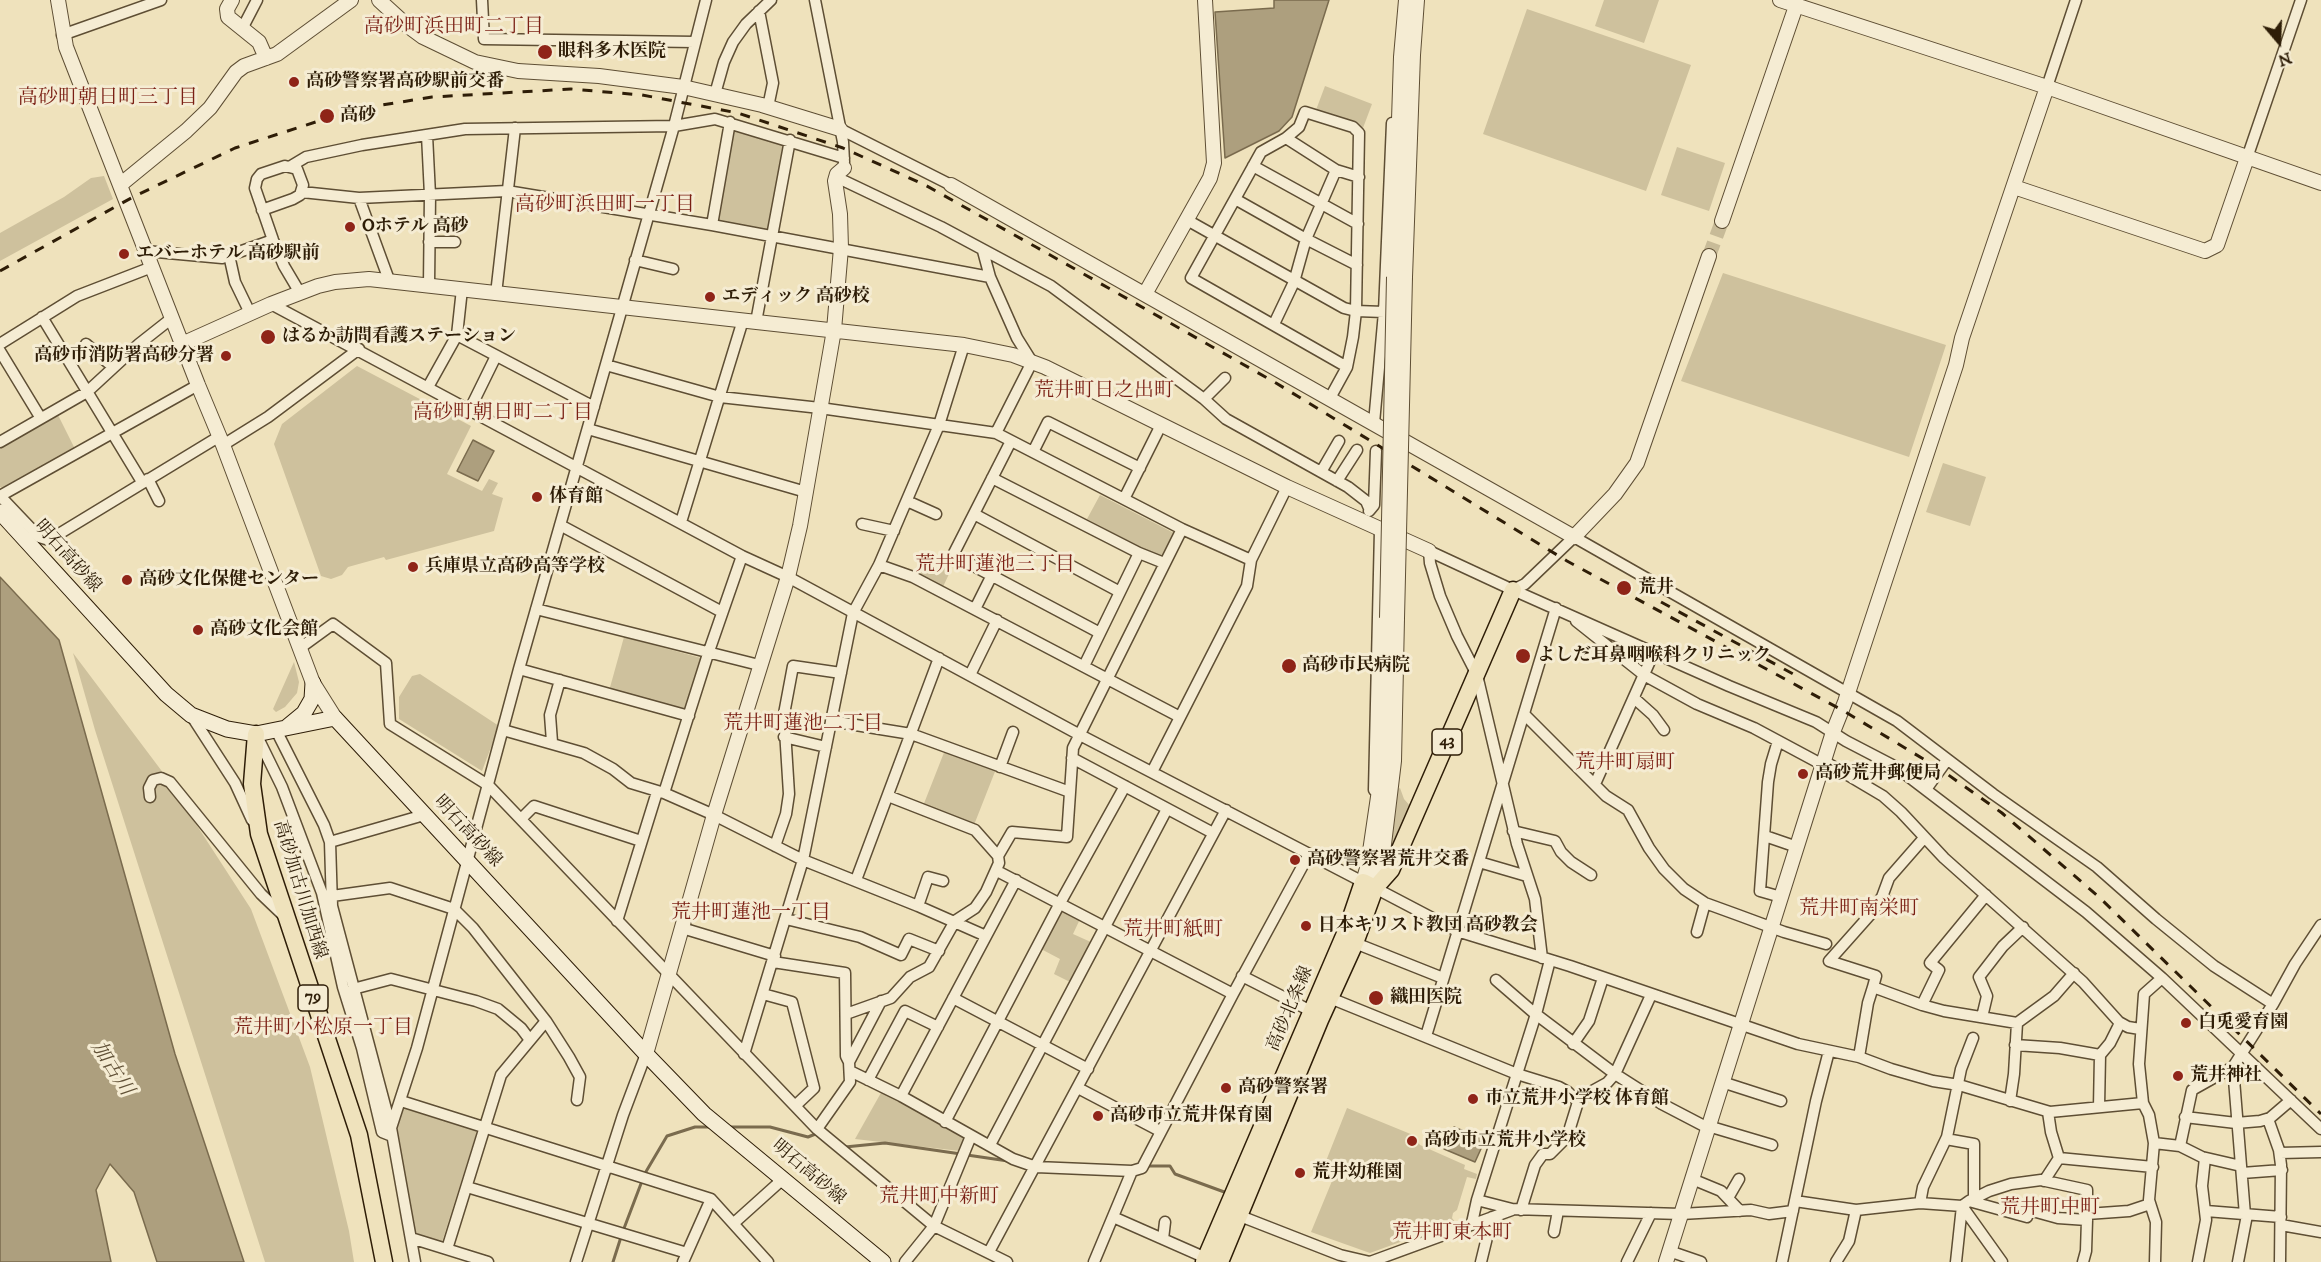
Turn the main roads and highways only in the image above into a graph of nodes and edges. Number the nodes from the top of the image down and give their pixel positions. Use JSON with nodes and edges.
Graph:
{"nodes":[{"id":1,"x":0,"y":512,"type":"edge"},
{"id":2,"x":1513,"y":591,"type":"road end"},
{"id":3,"x":313,"y":683,"type":"road end"},
{"id":4,"x":282,"y":729,"type":"junction"},
{"id":5,"x":256,"y":734,"type":"junction"},
{"id":6,"x":1369,"y":885,"type":"junction"},
{"id":7,"x":1232,"y":1213,"type":"junction"},
{"id":8,"x":1210,"y":1260,"type":"edge"},
{"id":9,"x":384,"y":1262,"type":"edge"},
{"id":10,"x":883,"y":1262,"type":"edge"}],
"edges":[{"from":1,"to":5,"type":"main road","name":"明石高砂線"},
{"from":2,"to":6,"type":"main road","name":"高砂北条線","number":"43"},
{"from":3,"to":4,"type":"main road"},
{"from":4,"to":5,"type":"main road","name":"明石高砂線"},
{"from":4,"to":10,"type":"main road","name":"明石高砂線"},
{"from":5,"to":9,"type":"main road","name":"高砂加古川加西線","number":"79"},
{"from":6,"to":7,"type":"main road","name":"高砂北条線","number":"43"},
{"from":6,"to":7,"type":"main road","name":"高砂北条線","number":"43"},
{"from":7,"to":8,"type":"main road","name":"高砂北条線","number":"43"}]}
